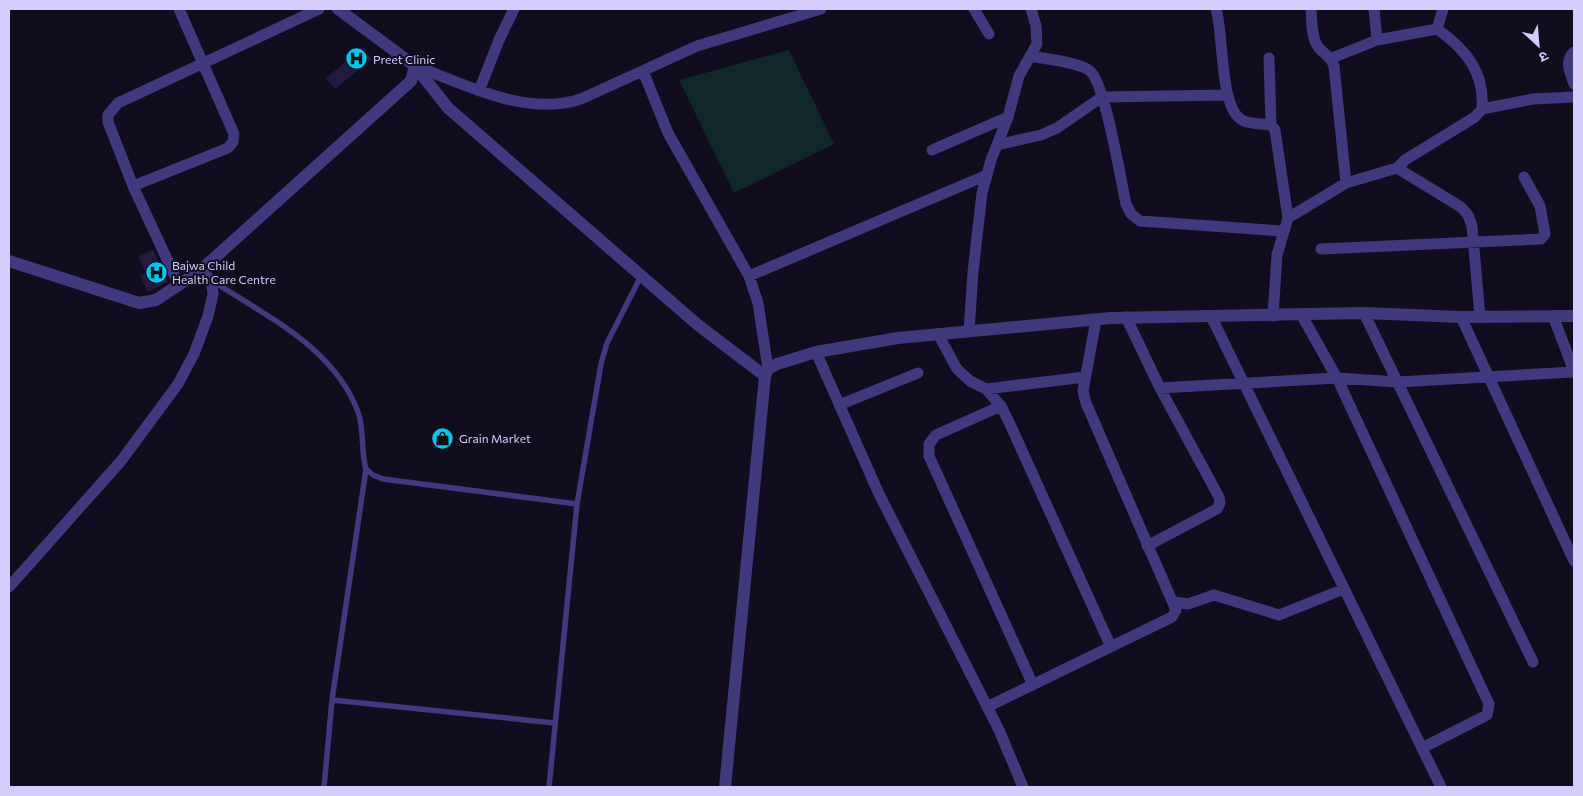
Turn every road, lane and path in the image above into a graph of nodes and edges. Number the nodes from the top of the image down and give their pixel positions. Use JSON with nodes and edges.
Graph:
{"nodes":[{"id":1,"x":179,"y":9,"type":"edge"},
{"id":2,"x":319,"y":9,"type":"edge"},
{"id":3,"x":338,"y":9,"type":"edge"},
{"id":4,"x":514,"y":9,"type":"edge"},
{"id":5,"x":821,"y":9,"type":"edge"},
{"id":6,"x":974,"y":9,"type":"edge"},
{"id":7,"x":1031,"y":9,"type":"edge"},
{"id":8,"x":1216,"y":9,"type":"edge"},
{"id":9,"x":1311,"y":9,"type":"edge"},
{"id":10,"x":1374,"y":9,"type":"edge"},
{"id":11,"x":1443,"y":9,"type":"edge"},
{"id":12,"x":1437,"y":29,"type":"junction"},
{"id":13,"x":989,"y":34,"type":"dead end"},
{"id":14,"x":1377,"y":40,"type":"junction"},
{"id":15,"x":1574,"y":52,"type":"edge"},
{"id":16,"x":1030,"y":56,"type":"junction"},
{"id":17,"x":1269,"y":58,"type":"dead end"},
{"id":18,"x":1332,"y":58,"type":"junction"},
{"id":19,"x":202,"y":65,"type":"junction"},
{"id":20,"x":415,"y":66,"type":"junction"},
{"id":21,"x":643,"y":71,"type":"junction"},
{"id":22,"x":1574,"y":84,"type":"edge"},
{"id":23,"x":479,"y":91,"type":"junction"},
{"id":24,"x":1227,"y":95,"type":"junction"},
{"id":25,"x":1102,"y":97,"type":"junction"},
{"id":26,"x":1574,"y":97,"type":"edge"},
{"id":27,"x":1482,"y":109,"type":"junction"},
{"id":28,"x":1008,"y":117,"type":"junction"},
{"id":29,"x":1271,"y":125,"type":"junction"},
{"id":30,"x":997,"y":145,"type":"junction"},
{"id":31,"x":932,"y":150,"type":"dead end"},
{"id":32,"x":1397,"y":168,"type":"junction"},
{"id":33,"x":987,"y":175,"type":"junction"},
{"id":34,"x":1524,"y":177,"type":"dead end"},
{"id":35,"x":1346,"y":183,"type":"junction"},
{"id":36,"x":133,"y":186,"type":"junction"},
{"id":37,"x":1288,"y":218,"type":"junction"},
{"id":38,"x":1282,"y":231,"type":"junction"},
{"id":39,"x":1472,"y":242,"type":"junction"},
{"id":40,"x":1320,"y":248,"type":"dead end"},
{"id":41,"x":9,"y":262,"type":"edge"},
{"id":42,"x":201,"y":270,"type":"junction"},
{"id":43,"x":641,"y":276,"type":"junction"},
{"id":44,"x":749,"y":276,"type":"junction"},
{"id":45,"x":211,"y":280,"type":"junction"},
{"id":46,"x":179,"y":285,"type":"junction"},
{"id":47,"x":1364,"y":313,"type":"junction"},
{"id":48,"x":1301,"y":314,"type":"junction"},
{"id":49,"x":1211,"y":316,"type":"junction"},
{"id":50,"x":1273,"y":316,"type":"junction"},
{"id":51,"x":1553,"y":316,"type":"junction"},
{"id":52,"x":1574,"y":316,"type":"edge"},
{"id":53,"x":1126,"y":317,"type":"junction"},
{"id":54,"x":1461,"y":317,"type":"junction"},
{"id":55,"x":1480,"y":317,"type":"junction"},
{"id":56,"x":1096,"y":320,"type":"junction"},
{"id":57,"x":969,"y":331,"type":"junction"},
{"id":58,"x":938,"y":334,"type":"junction"},
{"id":59,"x":816,"y":352,"type":"junction"},
{"id":60,"x":1574,"y":372,"type":"edge"},
{"id":61,"x":767,"y":373,"type":"junction"},
{"id":62,"x":918,"y":373,"type":"dead end"},
{"id":63,"x":1085,"y":377,"type":"junction"},
{"id":64,"x":1490,"y":377,"type":"junction"},
{"id":65,"x":1337,"y":378,"type":"junction"},
{"id":66,"x":1398,"y":382,"type":"junction"},
{"id":67,"x":1244,"y":384,"type":"junction"},
{"id":68,"x":1160,"y":388,"type":"junction"},
{"id":69,"x":986,"y":389,"type":"junction"},
{"id":70,"x":839,"y":405,"type":"junction"},
{"id":71,"x":1001,"y":406,"type":"junction"},
{"id":72,"x":366,"y":469,"type":"junction"},
{"id":73,"x":577,"y":504,"type":"junction"},
{"id":74,"x":1147,"y":546,"type":"junction"},
{"id":75,"x":1574,"y":561,"type":"edge"},
{"id":76,"x":9,"y":587,"type":"edge"},
{"id":77,"x":1344,"y":589,"type":"junction"},
{"id":78,"x":1174,"y":602,"type":"junction"},
{"id":79,"x":1111,"y":647,"type":"junction"},
{"id":80,"x":1533,"y":662,"type":"dead end"},
{"id":81,"x":1033,"y":685,"type":"junction"},
{"id":82,"x":332,"y":700,"type":"junction"},
{"id":83,"x":987,"y":707,"type":"junction"},
{"id":84,"x":555,"y":723,"type":"junction"},
{"id":85,"x":1422,"y":748,"type":"junction"},
{"id":86,"x":324,"y":787,"type":"edge"},
{"id":87,"x":549,"y":787,"type":"edge"},
{"id":88,"x":725,"y":787,"type":"edge"},
{"id":89,"x":1023,"y":787,"type":"edge"},
{"id":90,"x":1441,"y":787,"type":"edge"}],
"edges":[{"from":1,"to":19,"type":"street"},
{"from":2,"to":19,"type":"street"},
{"from":3,"to":20,"type":"street"},
{"from":4,"to":23,"type":"street"},
{"from":5,"to":21,"type":"street"},
{"from":6,"to":13,"type":"street"},
{"from":7,"to":16,"type":"street"},
{"from":8,"to":24,"type":"street"},
{"from":9,"to":18,"type":"street"},
{"from":10,"to":14,"type":"street"},
{"from":11,"to":12,"type":"street"},
{"from":12,"to":14,"type":"street"},
{"from":12,"to":27,"type":"street"},
{"from":14,"to":18,"type":"street"},
{"from":15,"to":22,"type":"street"},
{"from":16,"to":25,"type":"street"},
{"from":16,"to":28,"type":"street"},
{"from":17,"to":29,"type":"street"},
{"from":18,"to":35,"type":"street"},
{"from":19,"to":36,"type":"street"},
{"from":19,"to":36,"type":"street"},
{"from":20,"to":23,"type":"street"},
{"from":20,"to":42,"type":"street"},
{"from":20,"to":43,"type":"street"},
{"from":21,"to":23,"type":"street"},
{"from":21,"to":44,"type":"street"},
{"from":24,"to":25,"type":"street"},
{"from":24,"to":29,"type":"street"},
{"from":25,"to":30,"type":"street"},
{"from":25,"to":38,"type":"street"},
{"from":26,"to":27,"type":"street"},
{"from":27,"to":32,"type":"street"},
{"from":28,"to":30,"type":"street"},
{"from":28,"to":31,"type":"street"},
{"from":29,"to":37,"type":"street"},
{"from":30,"to":33,"type":"street"},
{"from":32,"to":35,"type":"street"},
{"from":32,"to":39,"type":"street"},
{"from":33,"to":44,"type":"street"},
{"from":33,"to":57,"type":"street"},
{"from":34,"to":39,"type":"street"},
{"from":35,"to":37,"type":"street"},
{"from":36,"to":46,"type":"street"},
{"from":37,"to":38,"type":"street"},
{"from":38,"to":50,"type":"street"},
{"from":39,"to":40,"type":"street"},
{"from":39,"to":55,"type":"street"},
{"from":41,"to":46,"type":"street"},
{"from":42,"to":45,"type":"street"},
{"from":42,"to":46,"type":"street"},
{"from":43,"to":61,"type":"street"},
{"from":43,"to":73,"type":"lane"},
{"from":44,"to":61,"type":"street"},
{"from":45,"to":72,"type":"lane"},
{"from":45,"to":76,"type":"street"},
{"from":47,"to":48,"type":"street"},
{"from":47,"to":54,"type":"street"},
{"from":47,"to":66,"type":"street"},
{"from":48,"to":50,"type":"street"},
{"from":48,"to":65,"type":"street"},
{"from":49,"to":50,"type":"street"},
{"from":49,"to":53,"type":"street"},
{"from":49,"to":67,"type":"street"},
{"from":51,"to":52,"type":"street"},
{"from":51,"to":55,"type":"street"},
{"from":51,"to":60,"type":"street"},
{"from":53,"to":56,"type":"street"},
{"from":53,"to":68,"type":"street"},
{"from":54,"to":55,"type":"street"},
{"from":54,"to":64,"type":"street"},
{"from":56,"to":57,"type":"street"},
{"from":56,"to":63,"type":"street"},
{"from":57,"to":58,"type":"street"},
{"from":58,"to":59,"type":"street"},
{"from":58,"to":69,"type":"street"},
{"from":59,"to":61,"type":"street"},
{"from":59,"to":70,"type":"street"},
{"from":60,"to":64,"type":"street"},
{"from":61,"to":88,"type":"street"},
{"from":62,"to":70,"type":"street"},
{"from":63,"to":69,"type":"street"},
{"from":63,"to":74,"type":"street"},
{"from":64,"to":66,"type":"street"},
{"from":64,"to":75,"type":"street"},
{"from":65,"to":66,"type":"street"},
{"from":65,"to":67,"type":"street"},
{"from":65,"to":85,"type":"street"},
{"from":66,"to":80,"type":"street"},
{"from":67,"to":68,"type":"street"},
{"from":67,"to":77,"type":"street"},
{"from":68,"to":74,"type":"street"},
{"from":69,"to":71,"type":"street"},
{"from":70,"to":83,"type":"street"},
{"from":71,"to":79,"type":"street"},
{"from":71,"to":81,"type":"street"},
{"from":72,"to":73,"type":"lane"},
{"from":72,"to":82,"type":"lane"},
{"from":73,"to":84,"type":"lane"},
{"from":74,"to":78,"type":"street"},
{"from":77,"to":78,"type":"street"},
{"from":77,"to":85,"type":"street"},
{"from":78,"to":79,"type":"street"},
{"from":79,"to":81,"type":"street"},
{"from":81,"to":83,"type":"street"},
{"from":82,"to":84,"type":"lane"},
{"from":82,"to":86,"type":"lane"},
{"from":83,"to":89,"type":"street"},
{"from":84,"to":87,"type":"lane"},
{"from":85,"to":90,"type":"street"}]}
